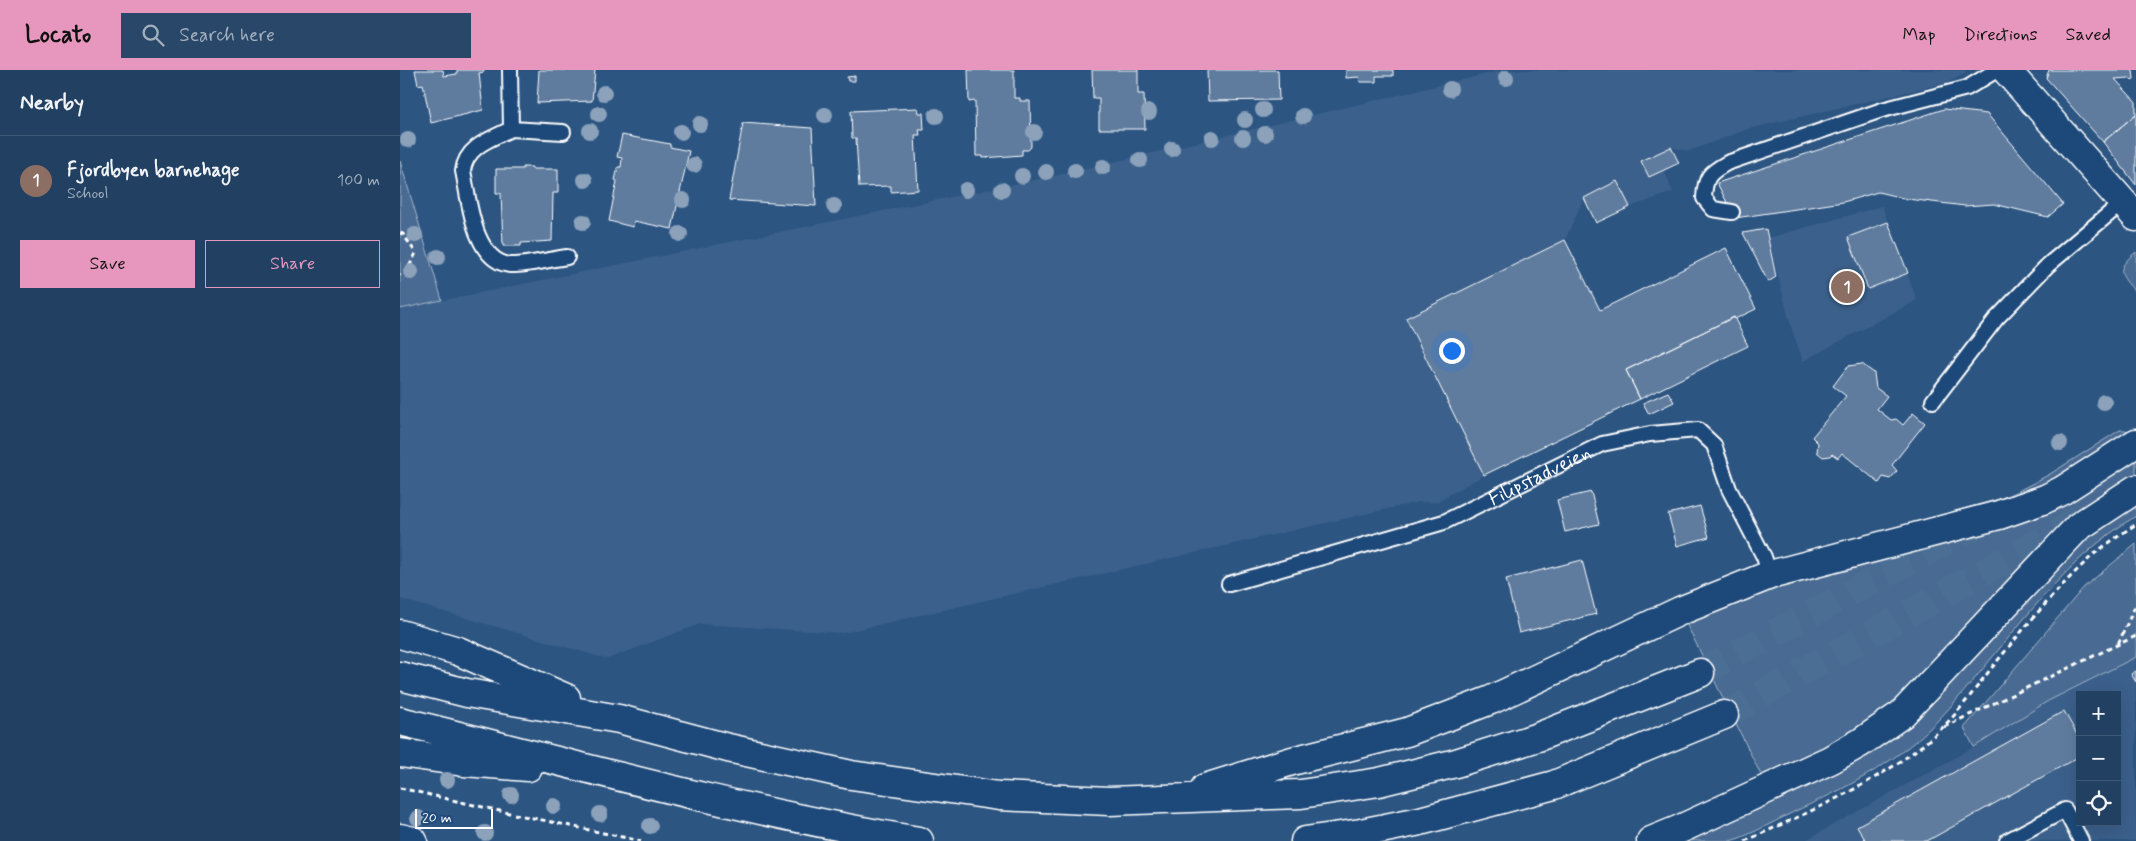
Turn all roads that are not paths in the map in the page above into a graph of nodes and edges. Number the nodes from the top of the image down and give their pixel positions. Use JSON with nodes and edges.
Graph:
{"nodes":[{"id":1,"x":510,"y":70,"type":"edge"},
{"id":2,"x":1997,"y":70,"type":"edge"},
{"id":3,"x":2006,"y":70,"type":"edge"},
{"id":4,"x":511,"y":130,"type":"junction"},
{"id":5,"x":563,"y":132,"type":"dead end"},
{"id":6,"x":2130,"y":210,"type":"edge"},
{"id":7,"x":1732,"y":212,"type":"dead end"},
{"id":8,"x":567,"y":257,"type":"dead end"},
{"id":9,"x":1933,"y":401,"type":"dead end"},
{"id":10,"x":2136,"y":443,"type":"edge"},
{"id":11,"x":2136,"y":489,"type":"edge"},
{"id":12,"x":1770,"y":575,"type":"junction"},
{"id":13,"x":1229,"y":584,"type":"dead end"},
{"id":14,"x":400,"y":634,"type":"edge"},
{"id":15,"x":1700,"y":673,"type":"tunnel mouth"},
{"id":16,"x":400,"y":676,"type":"edge"},
{"id":17,"x":1724,"y":715,"type":"tunnel mouth"},
{"id":18,"x":618,"y":718,"type":"junction"},
{"id":19,"x":400,"y":721,"type":"edge"},
{"id":20,"x":400,"y":753,"type":"edge"},
{"id":21,"x":597,"y":772,"type":"junction"},
{"id":22,"x":1170,"y":799,"type":"junction"},
{"id":23,"x":400,"y":838,"type":"edge"},
{"id":24,"x":413,"y":841,"type":"edge"},
{"id":25,"x":919,"y":841,"type":"edge"},
{"id":26,"x":1305,"y":841,"type":"edge"},
{"id":27,"x":1651,"y":841,"type":"edge"},
{"id":28,"x":2007,"y":841,"type":"edge"},
{"id":29,"x":2082,"y":841,"type":"edge"}],
"edges":[{"from":1,"to":4,"type":"lane"},
{"from":2,"to":7,"type":"lane"},
{"from":3,"to":6,"type":"main road"},
{"from":4,"to":5,"type":"lane"},
{"from":4,"to":8,"type":"lane"},
{"from":6,"to":9,"type":"lane"},
{"from":10,"to":12,"type":"main road"},
{"from":11,"to":27,"type":"main road"},
{"from":12,"to":13,"type":"lane","name":"Filipstadveien"},
{"from":12,"to":22,"type":"main road"},
{"from":14,"to":18,"type":"main road"},
{"from":15,"to":22,"type":"main road"},
{"from":16,"to":18,"type":"main road"},
{"from":17,"to":26,"type":"main road"},
{"from":18,"to":22,"type":"main road"},
{"from":19,"to":21,"type":"main road"},
{"from":20,"to":21,"type":"main road"},
{"from":21,"to":25,"type":"main road"},
{"from":23,"to":24,"type":"main road"},
{"from":28,"to":29,"type":"lane"}]}
